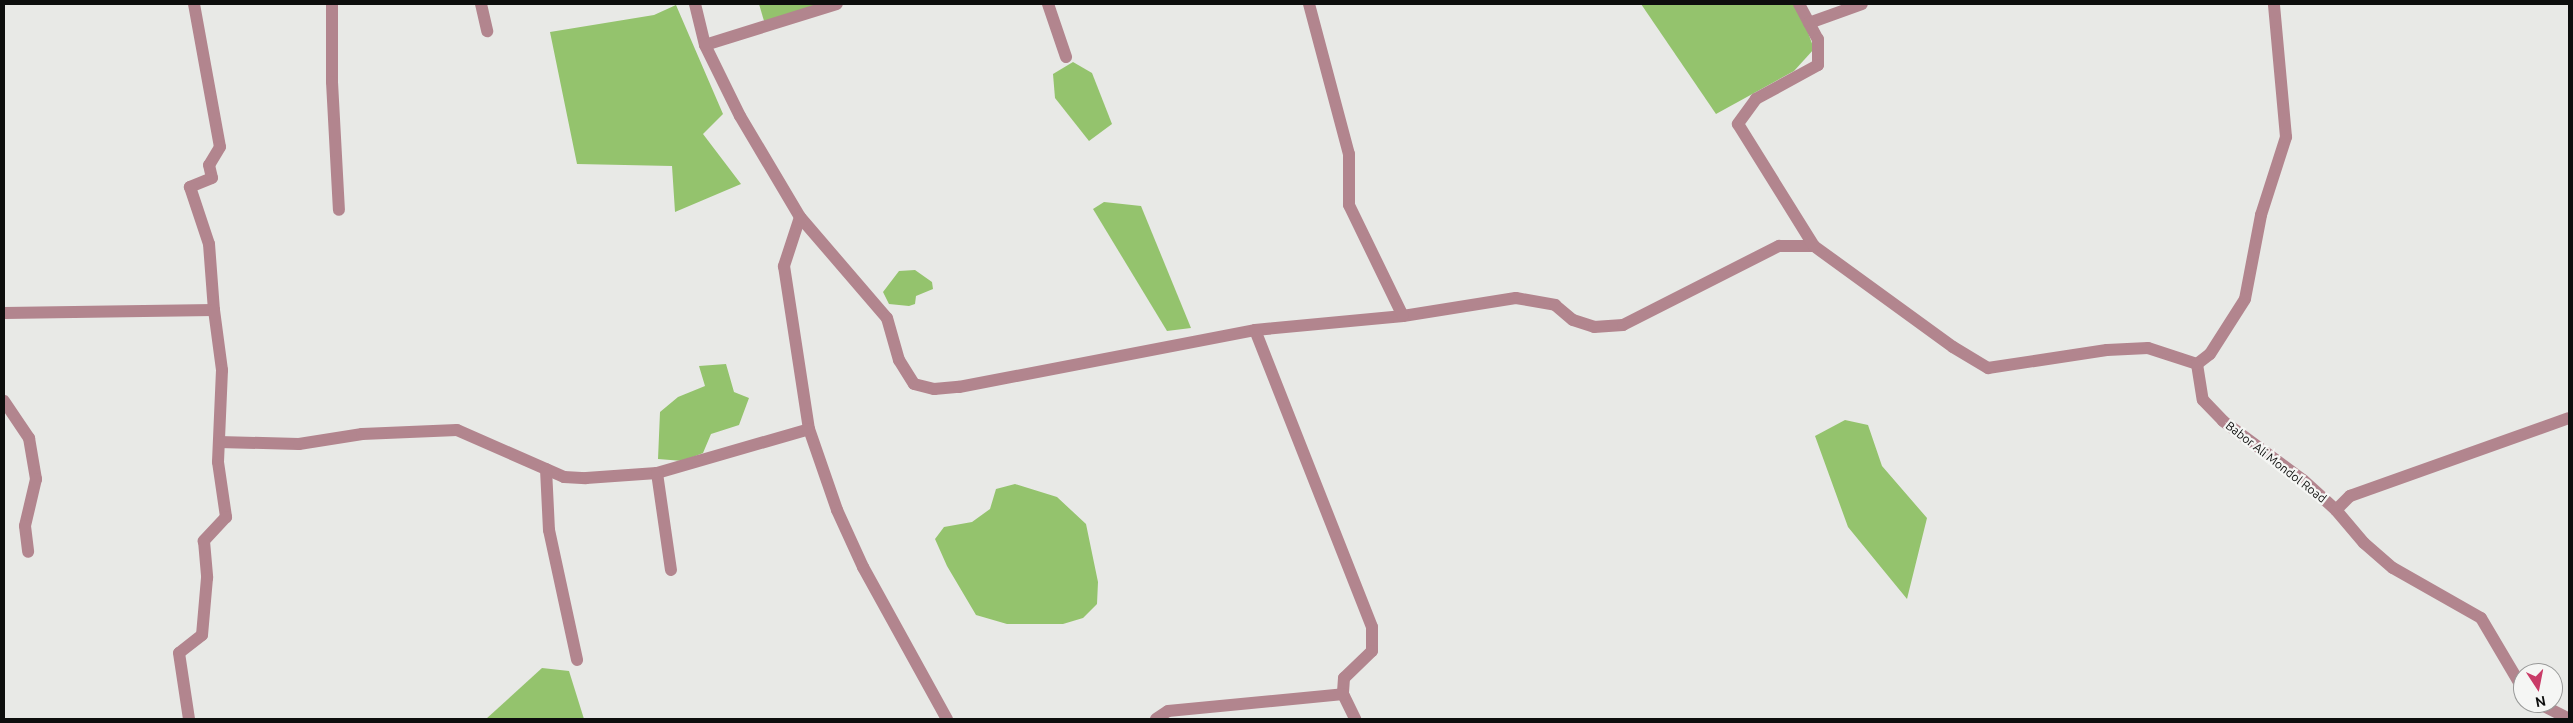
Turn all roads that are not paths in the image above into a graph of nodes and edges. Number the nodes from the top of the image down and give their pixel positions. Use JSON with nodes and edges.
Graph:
{"nodes":[{"id":1,"x":194,"y":4,"type":"edge"},
{"id":2,"x":332,"y":4,"type":"edge"},
{"id":3,"x":480,"y":4,"type":"edge"},
{"id":4,"x":695,"y":4,"type":"edge"},
{"id":5,"x":837,"y":4,"type":"edge"},
{"id":6,"x":1048,"y":4,"type":"edge"},
{"id":7,"x":1308,"y":4,"type":"edge"},
{"id":8,"x":1799,"y":4,"type":"edge"},
{"id":9,"x":1862,"y":4,"type":"edge"},
{"id":10,"x":2274,"y":4,"type":"edge"},
{"id":11,"x":1809,"y":23,"type":"junction"},
{"id":12,"x":487,"y":32,"type":"dead end"},
{"id":13,"x":705,"y":45,"type":"junction"},
{"id":14,"x":1066,"y":57,"type":"dead end"},
{"id":15,"x":339,"y":210,"type":"dead end"},
{"id":16,"x":800,"y":217,"type":"junction"},
{"id":17,"x":1814,"y":246,"type":"junction"},
{"id":18,"x":214,"y":310,"type":"junction"},
{"id":19,"x":4,"y":313,"type":"edge"},
{"id":20,"x":1403,"y":316,"type":"junction"},
{"id":21,"x":1255,"y":330,"type":"junction"},
{"id":22,"x":2197,"y":364,"type":"junction"},
{"id":23,"x":4,"y":401,"type":"edge"},
{"id":24,"x":2569,"y":418,"type":"edge"},
{"id":25,"x":809,"y":428,"type":"junction"},
{"id":26,"x":219,"y":442,"type":"junction"},
{"id":27,"x":546,"y":469,"type":"junction"},
{"id":28,"x":657,"y":473,"type":"junction"},
{"id":29,"x":2336,"y":510,"type":"junction"},
{"id":30,"x":28,"y":552,"type":"dead end"},
{"id":31,"x":671,"y":570,"type":"dead end"},
{"id":32,"x":577,"y":660,"type":"dead end"},
{"id":33,"x":2513,"y":672,"type":"edge"},
{"id":34,"x":1343,"y":694,"type":"junction"},
{"id":35,"x":2557,"y":713,"type":"edge"},
{"id":36,"x":189,"y":719,"type":"edge"},
{"id":37,"x":947,"y":719,"type":"edge"},
{"id":38,"x":1156,"y":719,"type":"edge"},
{"id":39,"x":1354,"y":719,"type":"edge"},
{"id":40,"x":2569,"y":719,"type":"edge"}],
"edges":[{"from":1,"to":18,"type":"street"},
{"from":2,"to":15,"type":"street"},
{"from":3,"to":12,"type":"street"},
{"from":4,"to":13,"type":"street"},
{"from":5,"to":13,"type":"street"},
{"from":6,"to":14,"type":"street"},
{"from":7,"to":20,"type":"street"},
{"from":8,"to":11,"type":"street"},
{"from":9,"to":11,"type":"street"},
{"from":10,"to":22,"type":"street"},
{"from":11,"to":17,"type":"street"},
{"from":13,"to":16,"type":"street"},
{"from":16,"to":21,"type":"street"},
{"from":16,"to":25,"type":"street"},
{"from":17,"to":20,"type":"street"},
{"from":17,"to":22,"type":"street"},
{"from":18,"to":19,"type":"street"},
{"from":18,"to":26,"type":"street"},
{"from":20,"to":21,"type":"street"},
{"from":21,"to":34,"type":"street"},
{"from":22,"to":29,"type":"street","name":"Babor Ali Mondol Road"},
{"from":23,"to":30,"type":"street"},
{"from":24,"to":29,"type":"street"},
{"from":25,"to":28,"type":"street"},
{"from":25,"to":37,"type":"street"},
{"from":26,"to":27,"type":"street"},
{"from":26,"to":36,"type":"street"},
{"from":27,"to":28,"type":"street"},
{"from":27,"to":32,"type":"street"},
{"from":28,"to":31,"type":"street"},
{"from":29,"to":33,"type":"street","name":"Babor Ali Mondol Road"},
{"from":34,"to":38,"type":"street"},
{"from":34,"to":39,"type":"street"},
{"from":35,"to":40,"type":"street"}]}
